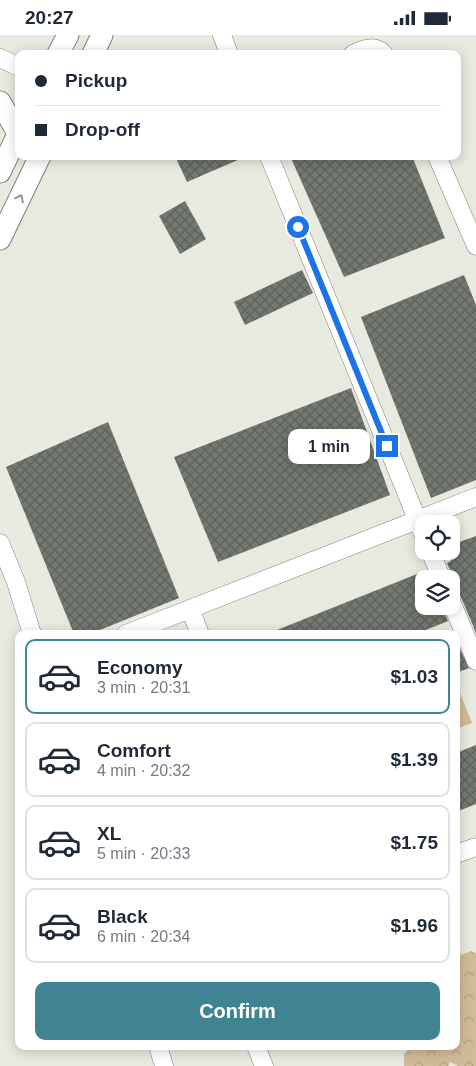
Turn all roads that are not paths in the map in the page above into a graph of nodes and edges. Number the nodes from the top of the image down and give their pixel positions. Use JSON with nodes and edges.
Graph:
{"nodes":[{"id":1,"x":68,"y":35,"type":"edge"},
{"id":2,"x":102,"y":35,"type":"edge"},
{"id":3,"x":222,"y":35,"type":"edge"},
{"id":4,"x":60,"y":50,"type":"edge"},
{"id":5,"x":94,"y":50,"type":"edge"},
{"id":6,"x":228,"y":50,"type":"edge"},
{"id":7,"x":362,"y":50,"type":"edge"},
{"id":8,"x":376,"y":50,"type":"edge"},
{"id":9,"x":0,"y":59,"type":"edge"},
{"id":10,"x":15,"y":65,"type":"edge"},
{"id":11,"x":0,"y":102,"type":"edge"},
{"id":12,"x":15,"y":127,"type":"edge"},
{"id":13,"x":15,"y":138,"type":"edge"},
{"id":14,"x":38,"y":160,"type":"edge"},
{"id":15,"x":271,"y":160,"type":"edge"},
{"id":16,"x":440,"y":160,"type":"edge"},
{"id":17,"x":0,"y":171,"type":"edge"},
{"id":18,"x":0,"y":239,"type":"edge"},
{"id":19,"x":476,"y":246,"type":"edge"},
{"id":20,"x":476,"y":497,"type":"edge"},
{"id":21,"x":443,"y":515,"type":"edge"},
{"id":22,"x":415,"y":516,"type":"edge"},
{"id":23,"x":415,"y":530,"type":"edge"},
{"id":24,"x":0,"y":543,"type":"edge"},
{"id":25,"x":190,"y":609,"type":"junction"},
{"id":26,"x":457,"y":615,"type":"edge"},
{"id":27,"x":31,"y":630,"type":"edge"},
{"id":28,"x":136,"y":630,"type":"edge"},
{"id":29,"x":198,"y":630,"type":"edge"},
{"id":30,"x":476,"y":661,"type":"edge"},
{"id":31,"x":476,"y":847,"type":"edge"},
{"id":32,"x":460,"y":853,"type":"edge"},
{"id":33,"x":159,"y":1050,"type":"edge"},
{"id":34,"x":258,"y":1050,"type":"edge"},
{"id":35,"x":164,"y":1066,"type":"edge"},
{"id":36,"x":264,"y":1066,"type":"edge"}],
"edges":[{"from":1,"to":4,"type":"street"},
{"from":2,"to":5,"type":"street"},
{"from":3,"to":6,"type":"street"},
{"from":7,"to":8,"type":"street"},
{"from":9,"to":10,"type":"street"},
{"from":11,"to":12,"type":"street"},
{"from":13,"to":17,"type":"street"},
{"from":18,"to":14,"type":"street","one_way":true},
{"from":15,"to":22,"type":"street"},
{"from":16,"to":19,"type":"street"},
{"from":20,"to":21,"type":"street"},
{"from":23,"to":25,"type":"street"},
{"from":24,"to":27,"type":"street"},
{"from":25,"to":28,"type":"street"},
{"from":25,"to":29,"type":"street"},
{"from":26,"to":30,"type":"street"},
{"from":31,"to":32,"type":"street"},
{"from":33,"to":35,"type":"street"},
{"from":34,"to":36,"type":"street"}]}
